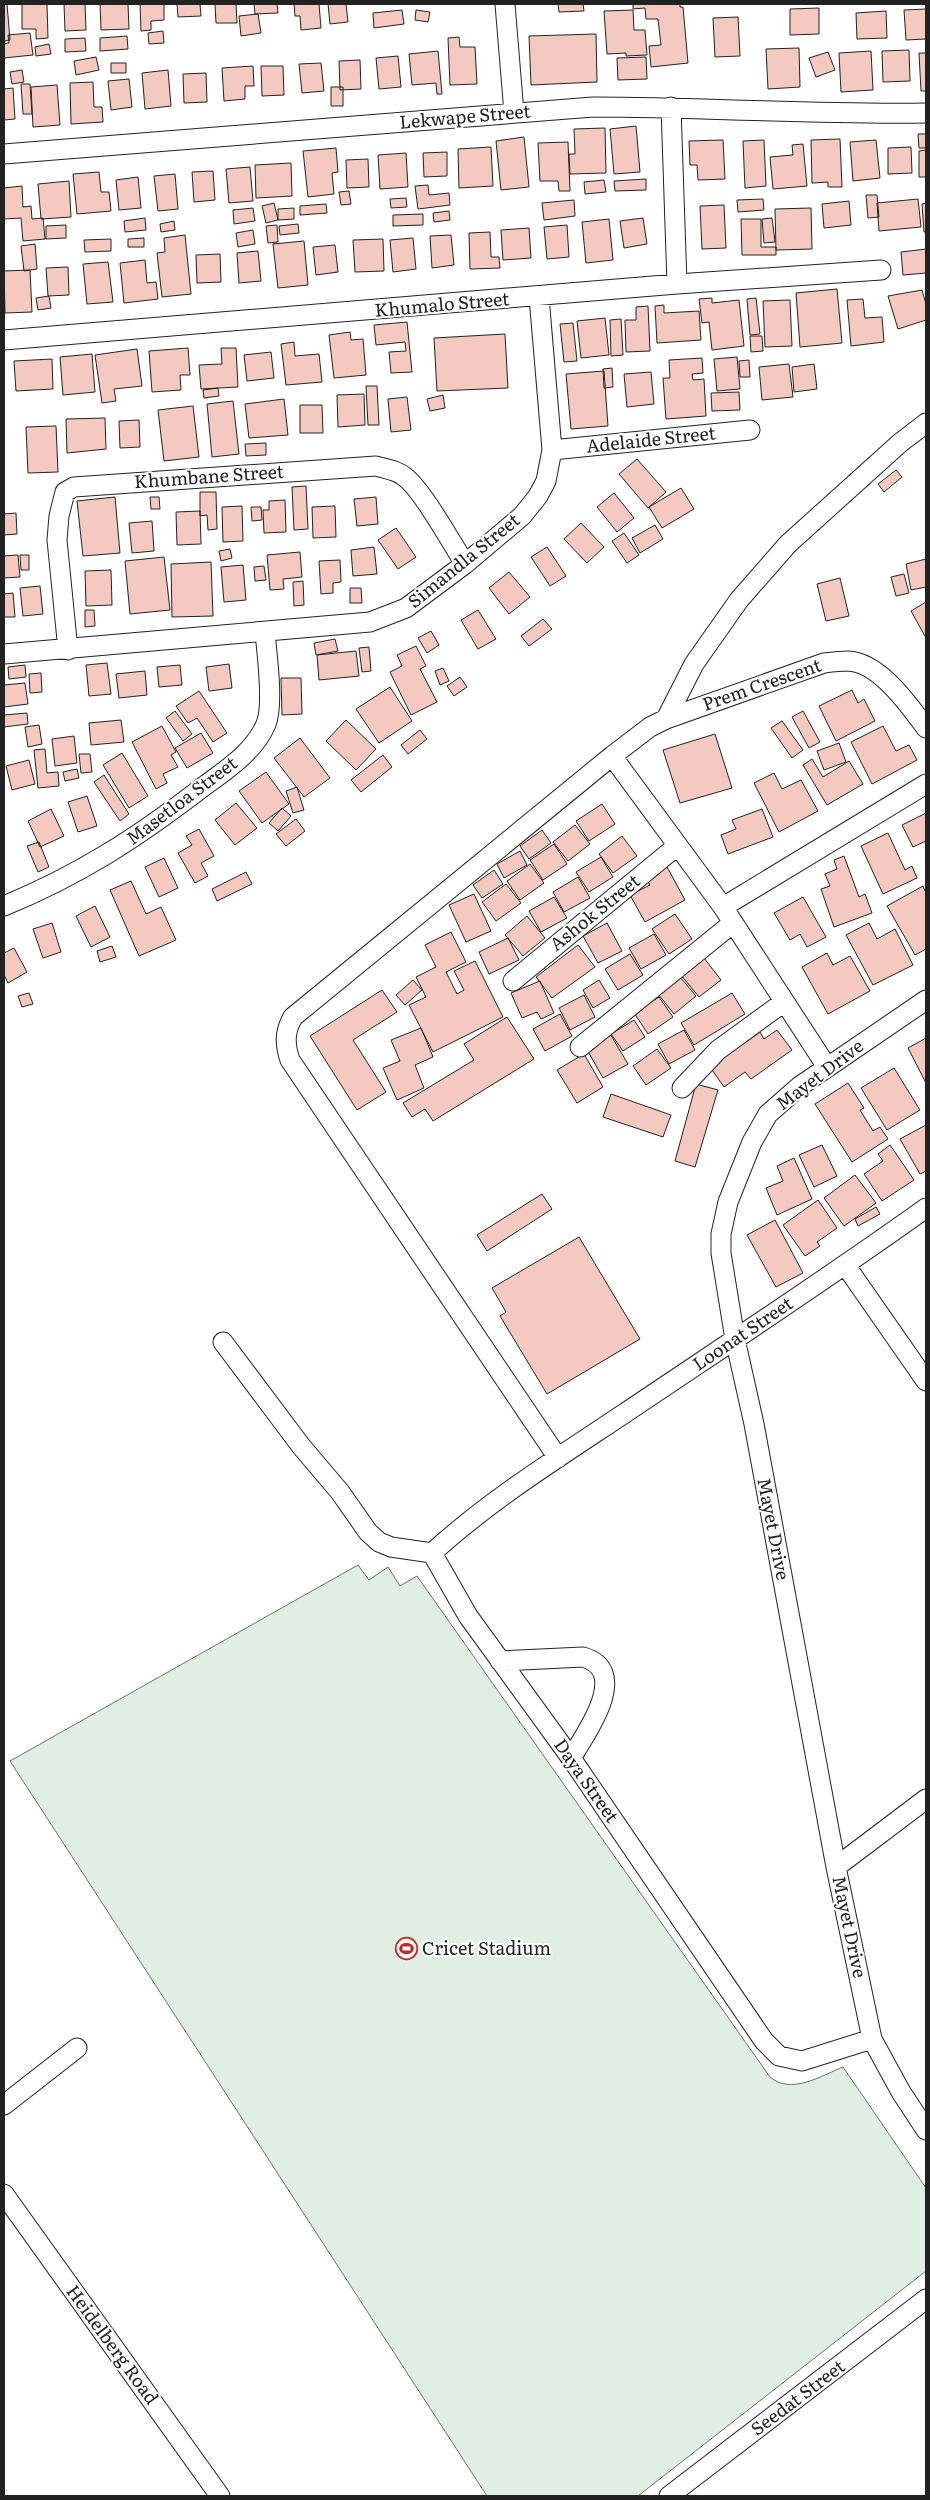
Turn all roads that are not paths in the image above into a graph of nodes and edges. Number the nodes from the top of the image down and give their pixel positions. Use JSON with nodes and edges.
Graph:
{"nodes":[{"id":1,"x":505,"y":4,"type":"edge"},
{"id":2,"x":671,"y":107,"type":"junction"},
{"id":3,"x":514,"y":113,"type":"junction"},
{"id":4,"x":926,"y":113,"type":"edge"},
{"id":5,"x":4,"y":154,"type":"edge"},
{"id":6,"x":881,"y":270,"type":"dead end"},
{"id":7,"x":677,"y":284,"type":"junction"},
{"id":8,"x":539,"y":297,"type":"junction"},
{"id":9,"x":4,"y":340,"type":"edge"},
{"id":10,"x":926,"y":423,"type":"edge"},
{"id":11,"x":750,"y":430,"type":"dead end"},
{"id":12,"x":552,"y":450,"type":"junction"},
{"id":13,"x":465,"y":564,"type":"junction"},
{"id":14,"x":266,"y":633,"type":"junction"},
{"id":15,"x":68,"y":650,"type":"junction"},
{"id":16,"x":4,"y":654,"type":"edge"},
{"id":17,"x":666,"y":720,"type":"junction"},
{"id":18,"x":926,"y":728,"type":"edge"},
{"id":19,"x":612,"y":756,"type":"junction"},
{"id":20,"x":926,"y":784,"type":"edge"},
{"id":21,"x":677,"y":846,"type":"junction"},
{"id":22,"x":4,"y":906,"type":"edge"},
{"id":23,"x":723,"y":907,"type":"junction"},
{"id":24,"x":733,"y":923,"type":"junction"},
{"id":25,"x":513,"y":981,"type":"dead end"},
{"id":26,"x":926,"y":1000,"type":"edge"},
{"id":27,"x":784,"y":1002,"type":"junction"},
{"id":28,"x":580,"y":1047,"type":"dead end"},
{"id":29,"x":827,"y":1067,"type":"junction"},
{"id":30,"x":682,"y":1088,"type":"dead end"},
{"id":31,"x":926,"y":1208,"type":"edge"},
{"id":32,"x":846,"y":1266,"type":"junction"},
{"id":33,"x":735,"y":1339,"type":"junction"},
{"id":34,"x":223,"y":1342,"type":"dead end"},
{"id":35,"x":926,"y":1381,"type":"edge"},
{"id":36,"x":558,"y":1458,"type":"junction"},
{"id":37,"x":432,"y":1553,"type":"junction"},
{"id":38,"x":500,"y":1661,"type":"junction"},
{"id":39,"x":571,"y":1758,"type":"junction"},
{"id":40,"x":926,"y":1800,"type":"edge"},
{"id":41,"x":836,"y":1867,"type":"junction"},
{"id":42,"x":872,"y":2039,"type":"junction"},
{"id":43,"x":77,"y":2048,"type":"dead end"},
{"id":44,"x":4,"y":2105,"type":"edge"},
{"id":45,"x":926,"y":2130,"type":"edge"},
{"id":46,"x":4,"y":2194,"type":"edge"},
{"id":47,"x":926,"y":2299,"type":"edge"},
{"id":48,"x":220,"y":2496,"type":"edge"},
{"id":49,"x":669,"y":2496,"type":"edge"}],
"edges":[{"from":1,"to":3,"type":"street"},
{"from":2,"to":3,"type":"street","name":"Lekwape Street"},
{"from":2,"to":4,"type":"street","name":"Lekwape Street"},
{"from":2,"to":7,"type":"street"},
{"from":3,"to":5,"type":"street","name":"Lekwape Street"},
{"from":6,"to":7,"type":"street","name":"Khumalo Street"},
{"from":7,"to":8,"type":"street","name":"Khumalo Street"},
{"from":8,"to":9,"type":"street","name":"Khumalo Street"},
{"from":8,"to":12,"type":"street","name":"Simandla Street"},
{"from":10,"to":17,"type":"street"},
{"from":11,"to":12,"type":"street","name":"Adelaide Street"},
{"from":12,"to":13,"type":"street","name":"Simandla Street"},
{"from":13,"to":14,"type":"street","name":"Simandla Street"},
{"from":13,"to":15,"type":"street","name":"Khumbane Street"},
{"from":14,"to":15,"type":"street","name":"Simandla Street"},
{"from":14,"to":22,"type":"street","name":"Masetloa Street"},
{"from":15,"to":16,"type":"street","name":"Simandla Street"},
{"from":17,"to":18,"type":"street","name":"Prem Crescent"},
{"from":17,"to":19,"type":"street","name":"Prem Crescent"},
{"from":19,"to":21,"type":"street"},
{"from":19,"to":36,"type":"street","name":"Prem Crescent"},
{"from":20,"to":23,"type":"street"},
{"from":21,"to":23,"type":"street"},
{"from":21,"to":25,"type":"street","name":"Ashok Street"},
{"from":23,"to":24,"type":"street"},
{"from":24,"to":27,"type":"street"},
{"from":24,"to":28,"type":"street"},
{"from":26,"to":29,"type":"street","name":"Mayet Drive"},
{"from":27,"to":29,"type":"street"},
{"from":27,"to":30,"type":"street"},
{"from":29,"to":33,"type":"street","name":"Mayet Drive"},
{"from":31,"to":32,"type":"street","name":"Loonat Street"},
{"from":32,"to":33,"type":"street","name":"Loonat Street"},
{"from":32,"to":35,"type":"street"},
{"from":33,"to":36,"type":"street","name":"Loonat Street"},
{"from":33,"to":41,"type":"street","name":"Mayet Drive"},
{"from":34,"to":37,"type":"street"},
{"from":36,"to":37,"type":"street"},
{"from":37,"to":38,"type":"street","name":"Daya Street"},
{"from":38,"to":39,"type":"street","name":"Daya Street"},
{"from":38,"to":39,"type":"street"},
{"from":39,"to":42,"type":"street","name":"Daya Street"},
{"from":40,"to":41,"type":"street"},
{"from":41,"to":42,"type":"street","name":"Mayet Drive"},
{"from":42,"to":45,"type":"street","name":"Mayet Drive"},
{"from":43,"to":44,"type":"street"},
{"from":46,"to":48,"type":"street","name":"Heidelberg Road"},
{"from":47,"to":49,"type":"street","name":"Seedat Street"}]}
